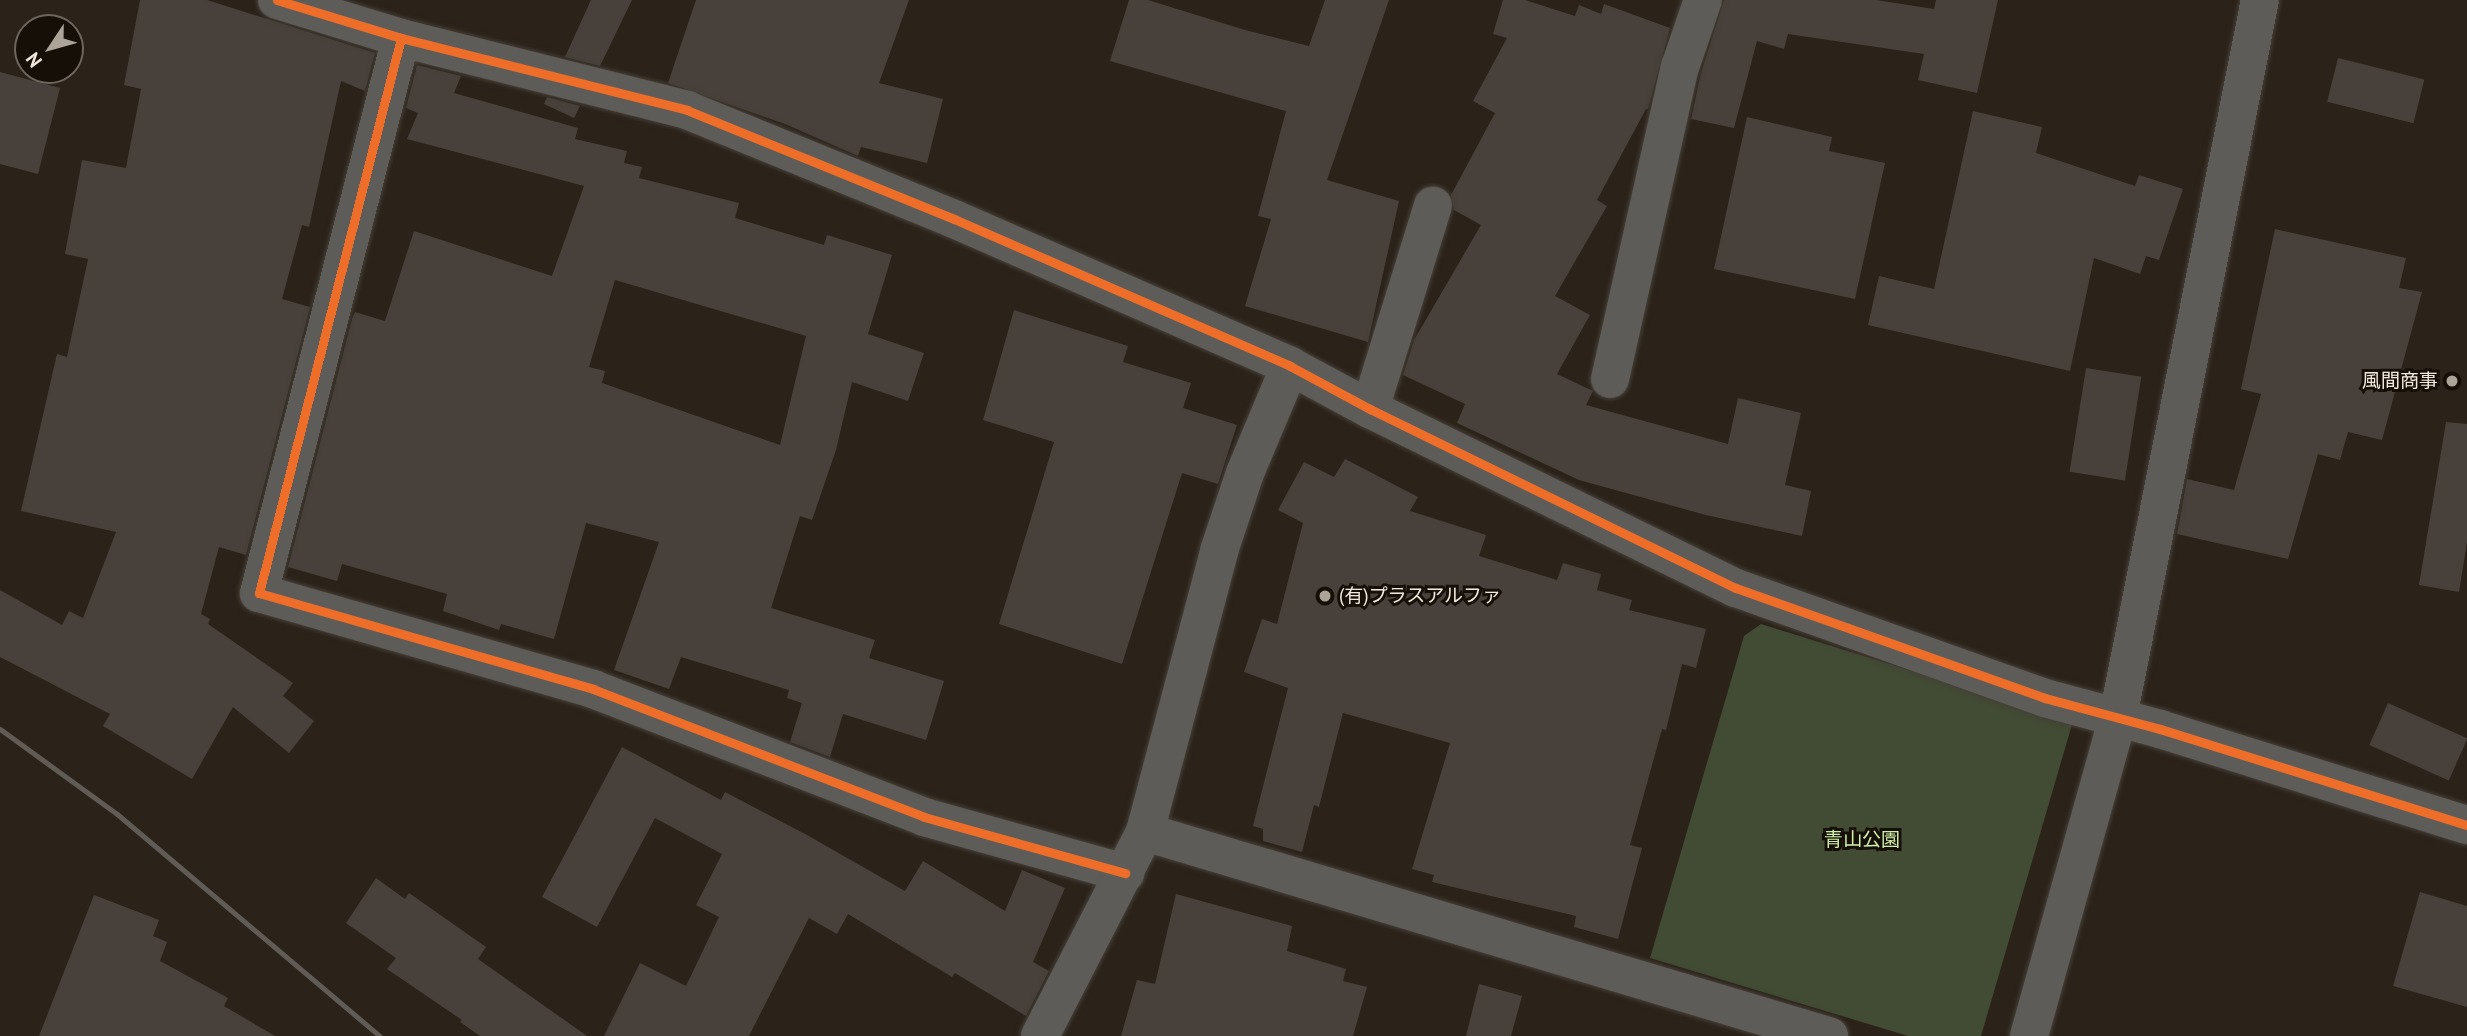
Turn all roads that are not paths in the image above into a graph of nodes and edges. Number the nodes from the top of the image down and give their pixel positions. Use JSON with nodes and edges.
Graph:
{"nodes":[{"id":1,"x":277,"y":0,"type":"edge"},
{"id":2,"x":1703,"y":0,"type":"edge"},
{"id":3,"x":2260,"y":0,"type":"edge"},
{"id":4,"x":401,"y":38,"type":"junction"},
{"id":5,"x":1433,"y":206,"type":"dead end"},
{"id":6,"x":1290,"y":366,"type":"junction"},
{"id":7,"x":1610,"y":379,"type":"dead end"},
{"id":8,"x":1370,"y":409,"type":"junction"},
{"id":9,"x":2118,"y":717,"type":"junction"},
{"id":10,"x":2467,"y":825,"type":"edge"},
{"id":11,"x":1145,"y":832,"type":"junction"},
{"id":12,"x":1125,"y":873,"type":"junction"},
{"id":13,"x":1041,"y":1036,"type":"edge"},
{"id":14,"x":1829,"y":1036,"type":"edge"},
{"id":15,"x":2029,"y":1036,"type":"edge"}],
"edges":[{"from":1,"to":4,"type":"street"},
{"from":2,"to":7,"type":"street"},
{"from":3,"to":9,"type":"street"},
{"from":4,"to":6,"type":"street"},
{"from":4,"to":12,"type":"street"},
{"from":5,"to":8,"type":"street"},
{"from":6,"to":8,"type":"street"},
{"from":6,"to":11,"type":"street"},
{"from":8,"to":9,"type":"street"},
{"from":9,"to":10,"type":"street"},
{"from":9,"to":15,"type":"street"},
{"from":11,"to":12,"type":"street"},
{"from":11,"to":14,"type":"street"},
{"from":12,"to":13,"type":"street"}]}
